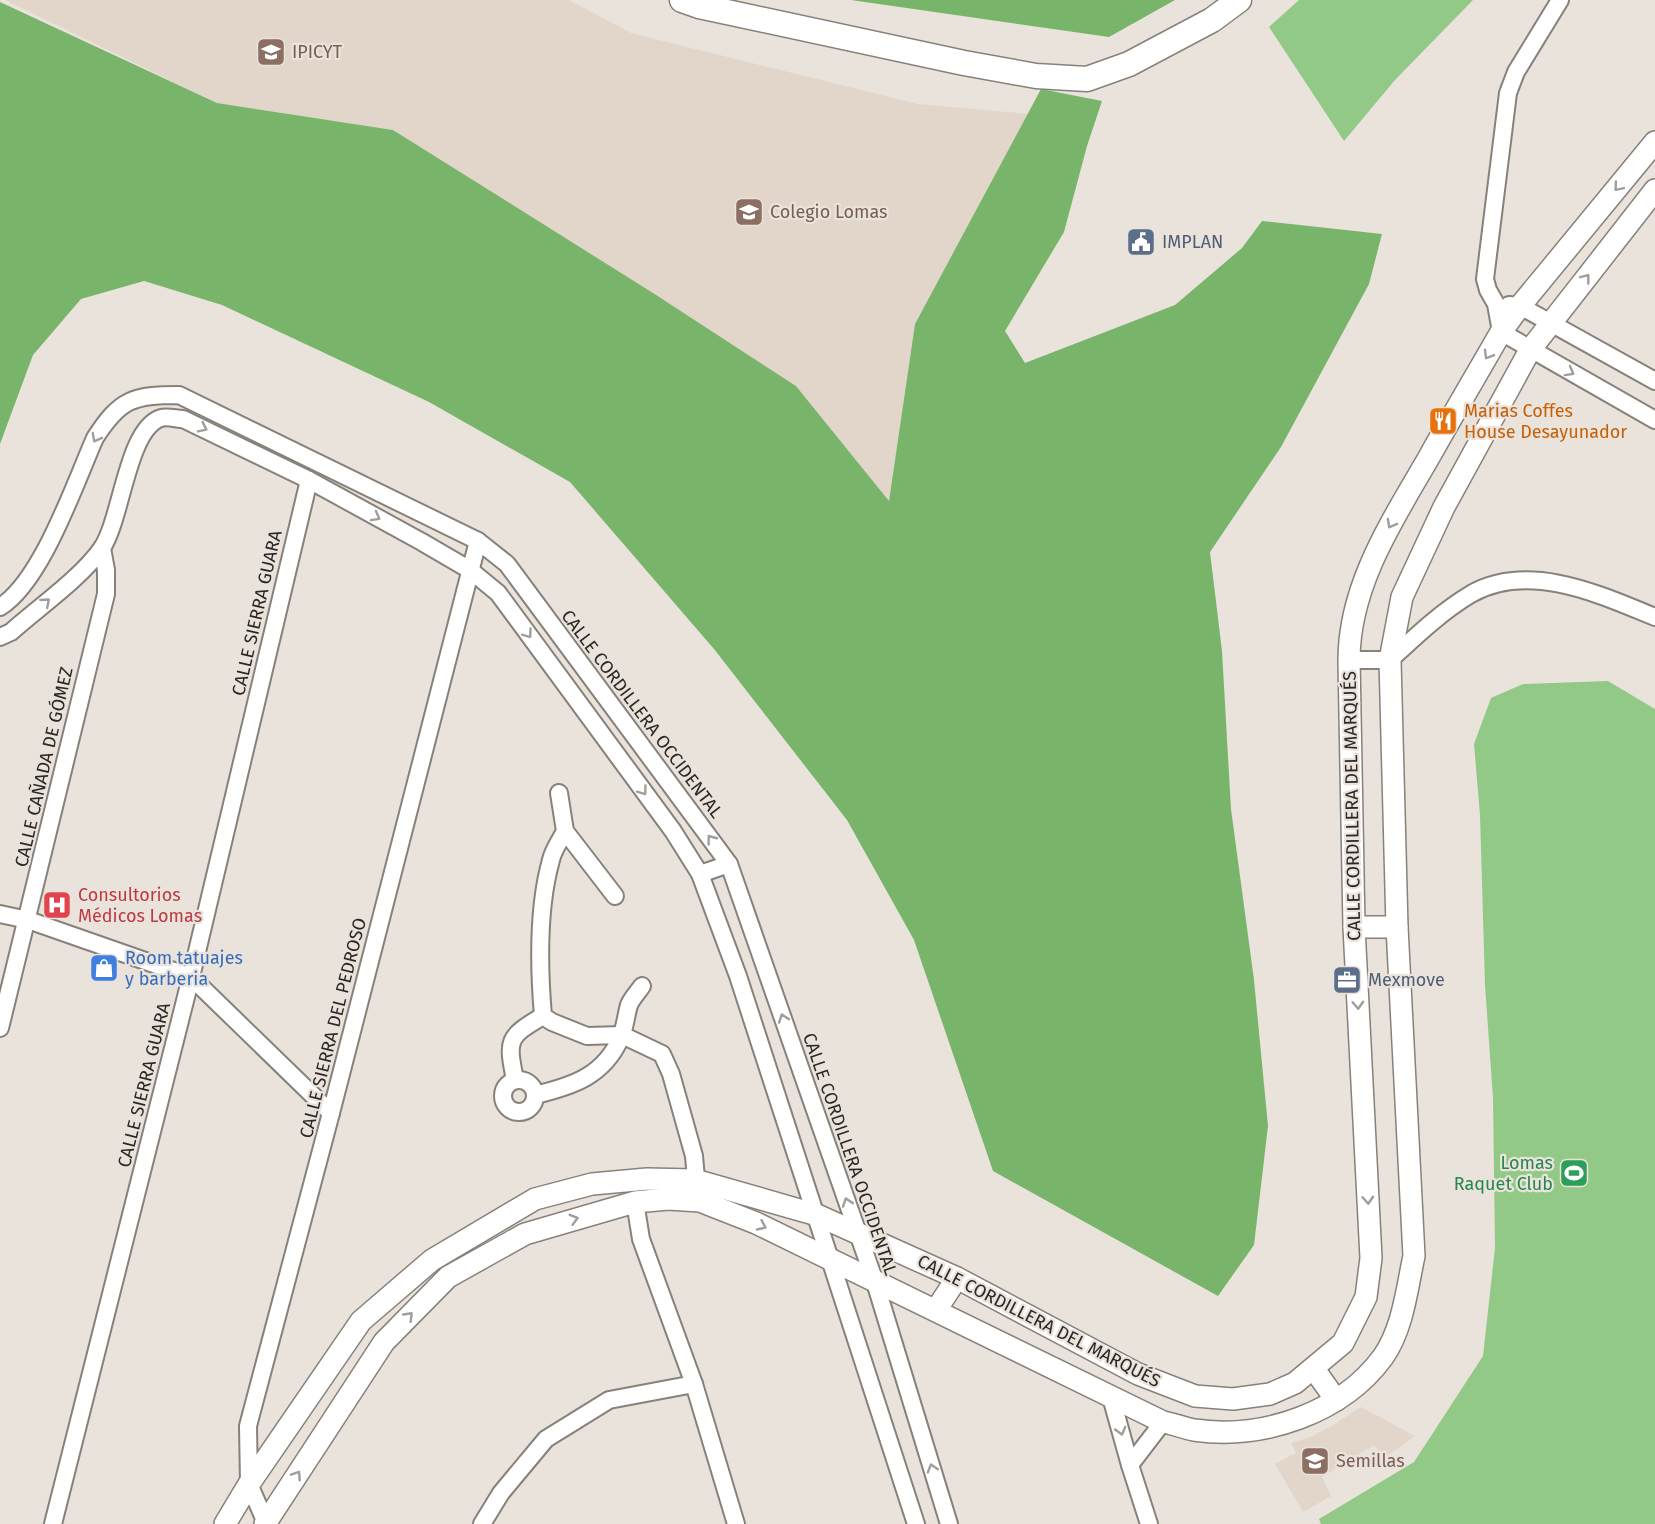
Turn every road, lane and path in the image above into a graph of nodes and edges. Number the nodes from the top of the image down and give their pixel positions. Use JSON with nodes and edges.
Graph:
{"nodes":[{"id":1,"x":682,"y":0,"type":"edge"},
{"id":2,"x":1239,"y":0,"type":"edge"},
{"id":3,"x":1560,"y":0,"type":"edge"},
{"id":4,"x":1655,"y":142,"type":"edge"},
{"id":5,"x":1655,"y":190,"type":"edge"},
{"id":6,"x":1496,"y":304,"type":"junction"},
{"id":7,"x":1520,"y":306,"type":"junction"},
{"id":8,"x":1549,"y":324,"type":"junction"},
{"id":9,"x":1501,"y":332,"type":"junction"},
{"id":10,"x":1530,"y":350,"type":"junction"},
{"id":11,"x":1655,"y":381,"type":"edge"},
{"id":12,"x":1655,"y":420,"type":"edge"},
{"id":13,"x":309,"y":480,"type":"junction"},
{"id":14,"x":478,"y":542,"type":"junction"},
{"id":15,"x":102,"y":548,"type":"junction"},
{"id":16,"x":470,"y":570,"type":"junction"},
{"id":17,"x":0,"y":607,"type":"edge"},
{"id":18,"x":1655,"y":617,"type":"edge"},
{"id":19,"x":0,"y":637,"type":"edge"},
{"id":20,"x":1349,"y":660,"type":"junction"},
{"id":21,"x":1390,"y":660,"type":"junction"},
{"id":22,"x":560,"y":793,"type":"dead end"},
{"id":23,"x":565,"y":831,"type":"junction"},
{"id":24,"x":729,"y":864,"type":"junction"},
{"id":25,"x":700,"y":874,"type":"junction"},
{"id":26,"x":615,"y":896,"type":"dead end"},
{"id":27,"x":0,"y":914,"type":"edge"},
{"id":28,"x":28,"y":920,"type":"junction"},
{"id":29,"x":1354,"y":927,"type":"junction"},
{"id":30,"x":1396,"y":927,"type":"junction"},
{"id":31,"x":191,"y":977,"type":"junction"},
{"id":32,"x":642,"y":986,"type":"dead end"},
{"id":33,"x":543,"y":1016,"type":"junction"},
{"id":34,"x":0,"y":1028,"type":"edge"},
{"id":35,"x":622,"y":1035,"type":"junction"},
{"id":36,"x":515,"y":1080,"type":"junction"},
{"id":37,"x":535,"y":1095,"type":"junction"},
{"id":38,"x":331,"y":1113,"type":"junction"},
{"id":39,"x":695,"y":1180,"type":"junction"},
{"id":40,"x":635,"y":1202,"type":"junction"},
{"id":41,"x":700,"y":1202,"type":"junction"},
{"id":42,"x":817,"y":1215,"type":"junction"},
{"id":43,"x":857,"y":1232,"type":"junction"},
{"id":44,"x":831,"y":1260,"type":"junction"},
{"id":45,"x":957,"y":1278,"type":"junction"},
{"id":46,"x":874,"y":1279,"type":"junction"},
{"id":47,"x":936,"y":1310,"type":"junction"},
{"id":48,"x":1314,"y":1369,"type":"junction"},
{"id":49,"x":693,"y":1384,"type":"junction"},
{"id":50,"x":1112,"y":1397,"type":"junction"},
{"id":51,"x":1336,"y":1400,"type":"junction"},
{"id":52,"x":1163,"y":1422,"type":"junction"},
{"id":53,"x":1130,"y":1465,"type":"junction"},
{"id":54,"x":249,"y":1484,"type":"junction"},
{"id":55,"x":266,"y":1523,"type":"edge"},
{"id":56,"x":53,"y":1524,"type":"edge"},
{"id":57,"x":225,"y":1524,"type":"edge"},
{"id":58,"x":482,"y":1524,"type":"edge"},
{"id":59,"x":736,"y":1524,"type":"edge"},
{"id":60,"x":916,"y":1524,"type":"edge"},
{"id":61,"x":950,"y":1524,"type":"edge"},
{"id":62,"x":1149,"y":1524,"type":"edge"}],
"edges":[{"from":1,"to":2,"type":"main road"},
{"from":3,"to":6,"type":"street"},
{"from":4,"to":7,"type":"street","name":"CALLE CORDILLERA DEL MARQUÉS","one_way":true},
{"from":8,"to":5,"type":"street","name":"CALLE CORDILLERA DEL MARQUÉS","one_way":true},
{"from":6,"to":7,"type":"street"},
{"from":6,"to":9,"type":"street"},
{"from":7,"to":8,"type":"street"},
{"from":7,"to":9,"type":"street","name":"CALLE CORDILLERA DEL MARQUÉS"},
{"from":8,"to":10,"type":"street","name":"CALLE CORDILLERA DEL MARQUÉS"},
{"from":8,"to":11,"type":"street"},
{"from":9,"to":10,"type":"street"},
{"from":9,"to":20,"type":"street","name":"CALLE CORDILLERA DEL MARQUÉS","one_way":true},
{"from":10,"to":12,"type":"street","one_way":true},
{"from":10,"to":21,"type":"street","name":"CALLE CORDILLERA DEL MARQUÉS"},
{"from":15,"to":13,"type":"street","one_way":true},
{"from":13,"to":16,"type":"street","one_way":true},
{"from":13,"to":31,"type":"street","name":"CALLE SIERRA GUARA"},
{"from":14,"to":16,"type":"street","name":"CALLE SIERRA DEL PEDROSO"},
{"from":14,"to":17,"type":"street","name":"CALLE CORDILLERA OCCIDENTAL","one_way":true},
{"from":24,"to":14,"type":"street","name":"CALLE CORDILLERA OCCIDENTAL","one_way":true},
{"from":19,"to":15,"type":"street","one_way":true},
{"from":15,"to":28,"type":"street","name":"CALLE CAÑADA DE GÓMEZ"},
{"from":16,"to":25,"type":"street","one_way":true},
{"from":16,"to":38,"type":"street","name":"CALLE SIERRA DEL PEDROSO"},
{"from":18,"to":21,"type":"street"},
{"from":20,"to":21,"type":"street"},
{"from":20,"to":29,"type":"street","name":"CALLE CORDILLERA DEL MARQUÉS"},
{"from":21,"to":30,"type":"street","name":"CALLE CORDILLERA DEL MARQUÉS"},
{"from":22,"to":23,"type":"street"},
{"from":23,"to":26,"type":"street"},
{"from":23,"to":33,"type":"street"},
{"from":24,"to":25,"type":"street"},
{"from":43,"to":24,"type":"street","name":"CALLE CORDILLERA OCCIDENTAL","one_way":true},
{"from":25,"to":42,"type":"street"},
{"from":27,"to":28,"type":"street"},
{"from":28,"to":31,"type":"street"},
{"from":28,"to":34,"type":"street","name":"CALLE CAÑADA DE GÓMEZ"},
{"from":29,"to":30,"type":"street"},
{"from":29,"to":48,"type":"street","name":"CALLE CORDILLERA DEL MARQUÉS","one_way":true},
{"from":30,"to":51,"type":"street","name":"CALLE CORDILLERA DEL MARQUÉS"},
{"from":31,"to":38,"type":"street"},
{"from":31,"to":56,"type":"street","name":"CALLE SIERRA GUARA"},
{"from":32,"to":35,"type":"street"},
{"from":33,"to":35,"type":"street"},
{"from":33,"to":36,"type":"street"},
{"from":35,"to":37,"type":"street"},
{"from":35,"to":39,"type":"street"},
{"from":36,"to":37,"type":"street"},
{"from":36,"to":37,"type":"street"},
{"from":38,"to":54,"type":"street","name":"CALLE SIERRA DEL PEDROSO"},
{"from":39,"to":41,"type":"street"},
{"from":39,"to":42,"type":"street","name":"CALLE CORDILLERA DEL MARQUÉS"},
{"from":39,"to":54,"type":"street","name":"CALLE CORDILLERA DEL MARQUÉS"},
{"from":40,"to":41,"type":"street","name":"CALLE CORDILLERA DEL MARQUÉS"},
{"from":40,"to":49,"type":"street"},
{"from":55,"to":40,"type":"street","name":"CALLE CORDILLERA DEL MARQUÉS","one_way":true},
{"from":41,"to":44,"type":"street","name":"CALLE CORDILLERA DEL MARQUÉS","one_way":true},
{"from":42,"to":43,"type":"street","name":"CALLE CORDILLERA DEL MARQUÉS"},
{"from":42,"to":44,"type":"street"},
{"from":43,"to":45,"type":"street","name":"CALLE CORDILLERA DEL MARQUÉS"},
{"from":43,"to":46,"type":"street","name":"CALLE CORDILLERA OCCIDENTAL"},
{"from":44,"to":46,"type":"street","name":"CALLE CORDILLERA DEL MARQUÉS"},
{"from":44,"to":60,"type":"street"},
{"from":45,"to":47,"type":"street"},
{"from":45,"to":48,"type":"street","name":"CALLE CORDILLERA DEL MARQUÉS"},
{"from":46,"to":47,"type":"street","name":"CALLE CORDILLERA DEL MARQUÉS"},
{"from":61,"to":46,"type":"street","name":"CALLE CORDILLERA OCCIDENTAL","one_way":true},
{"from":47,"to":50,"type":"street","name":"CALLE CORDILLERA DEL MARQUÉS"},
{"from":48,"to":51,"type":"street"},
{"from":49,"to":58,"type":"street"},
{"from":49,"to":59,"type":"street"},
{"from":50,"to":52,"type":"street","name":"CALLE CORDILLERA DEL MARQUÉS"},
{"from":50,"to":53,"type":"street","one_way":true},
{"from":51,"to":52,"type":"street","name":"CALLE CORDILLERA DEL MARQUÉS"},
{"from":52,"to":53,"type":"street"},
{"from":53,"to":62,"type":"street"},
{"from":54,"to":55,"type":"street","name":"CALLE SIERRA DEL PEDROSO"},
{"from":54,"to":57,"type":"street","name":"CALLE CORDILLERA DEL MARQUÉS"}]}
